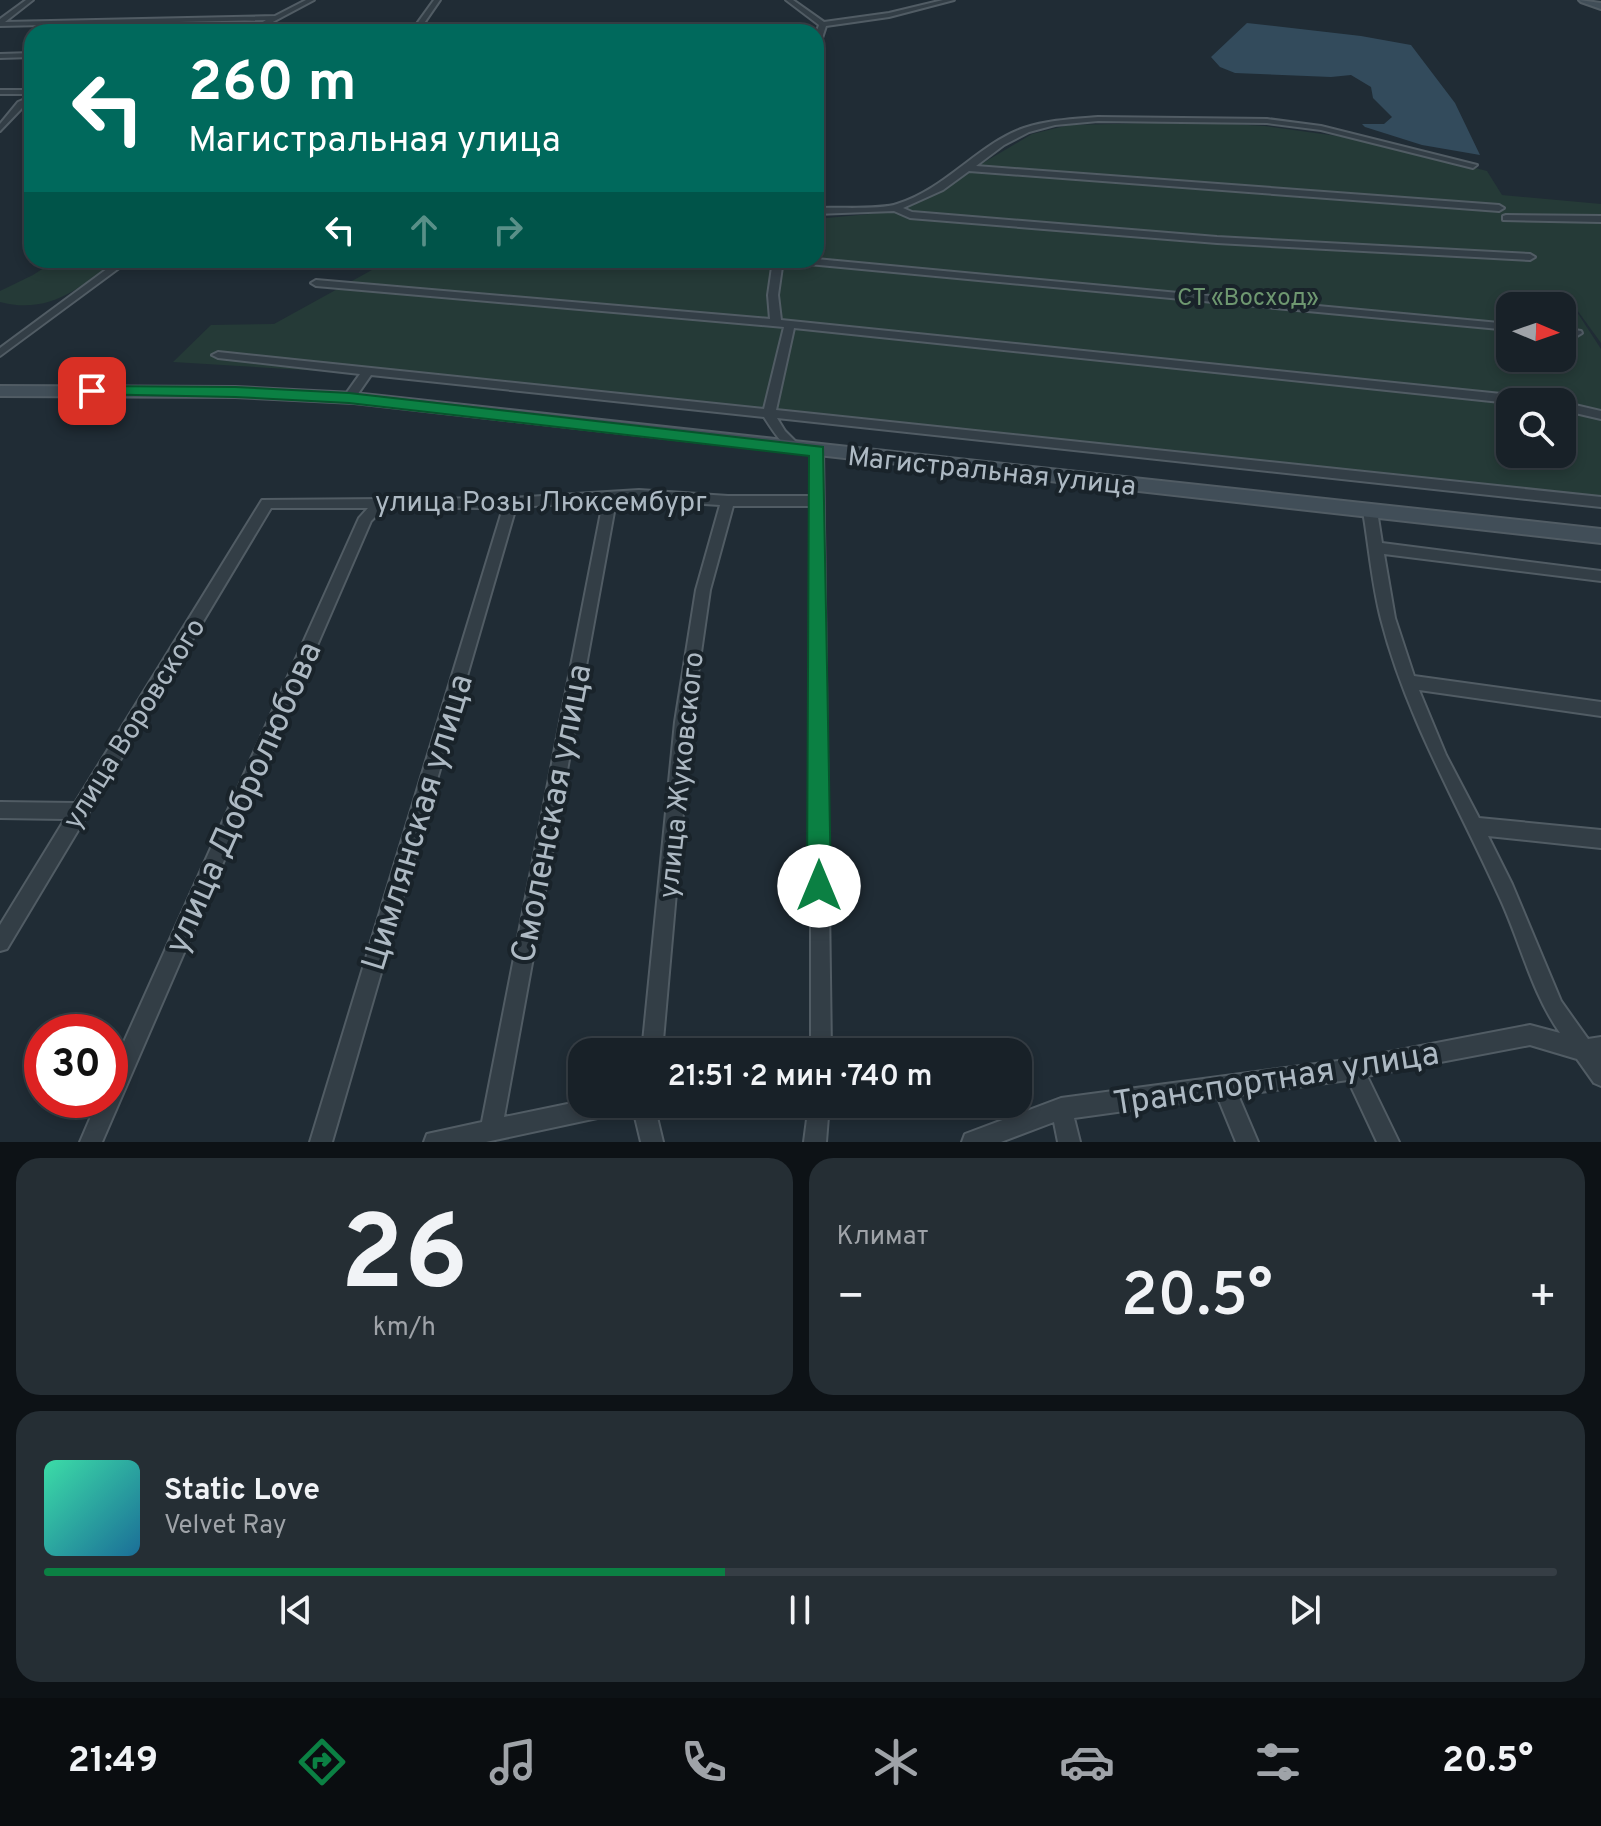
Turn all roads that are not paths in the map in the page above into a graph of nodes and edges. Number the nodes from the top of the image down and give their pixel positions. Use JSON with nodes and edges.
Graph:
{"nodes":[{"id":1,"x":30,"y":0,"type":"edge"},
{"id":2,"x":311,"y":0,"type":"edge"},
{"id":3,"x":437,"y":0,"type":"edge"},
{"id":4,"x":789,"y":0,"type":"edge"},
{"id":5,"x":951,"y":0,"type":"edge"},
{"id":6,"x":1584,"y":0,"type":"edge"},
{"id":7,"x":1601,"y":6,"type":"edge"},
{"id":8,"x":278,"y":18,"type":"junction"},
{"id":9,"x":0,"y":23,"type":"edge"},
{"id":10,"x":266,"y":24,"type":"edge"},
{"id":11,"x":420,"y":24,"type":"edge"},
{"id":12,"x":823,"y":24,"type":"joint"},
{"id":13,"x":24,"y":55,"type":"edge"},
{"id":14,"x":0,"y":56,"type":"edge"},
{"id":15,"x":0,"y":92,"type":"edge"},
{"id":16,"x":24,"y":94,"type":"edge"},
{"id":17,"x":24,"y":102,"type":"edge"},
{"id":18,"x":0,"y":129,"type":"edge"},
{"id":19,"x":1473,"y":165,"type":"dead end"},
{"id":20,"x":969,"y":168,"type":"junction"},
{"id":21,"x":896,"y":208,"type":"junction"},
{"id":22,"x":1499,"y":208,"type":"dead end"},
{"id":23,"x":824,"y":211,"type":"edge"},
{"id":24,"x":1506,"y":218,"type":"dead end"},
{"id":25,"x":1601,"y":219,"type":"edge"},
{"id":26,"x":1530,"y":257,"type":"dead end"},
{"id":27,"x":824,"y":262,"type":"edge"},
{"id":28,"x":114,"y":268,"type":"edge"},
{"id":29,"x":779,"y":268,"type":"edge"},
{"id":30,"x":316,"y":283,"type":"dead end"},
{"id":31,"x":782,"y":326,"type":"junction"},
{"id":32,"x":1496,"y":326,"type":"edge"},
{"id":33,"x":0,"y":353,"type":"edge"},
{"id":34,"x":218,"y":355,"type":"dead end"},
{"id":35,"x":367,"y":372,"type":"junction"},
{"id":36,"x":0,"y":391,"type":"edge"},
{"id":37,"x":1496,"y":397,"type":"edge"},
{"id":38,"x":349,"y":398,"type":"junction"},
{"id":39,"x":1576,"y":409,"type":"edge"},
{"id":40,"x":769,"y":415,"type":"junction"},
{"id":41,"x":1601,"y":415,"type":"edge"},
{"id":42,"x":797,"y":449,"type":"junction"},
{"id":43,"x":817,"y":451,"type":"junction"},
{"id":44,"x":610,"y":498,"type":"junction"},
{"id":45,"x":728,"y":501,"type":"junction"},
{"id":46,"x":815,"y":501,"type":"junction"},
{"id":47,"x":382,"y":502,"type":"junction"},
{"id":48,"x":1601,"y":502,"type":"edge"},
{"id":49,"x":267,"y":503,"type":"joint"},
{"id":50,"x":511,"y":503,"type":"junction"},
{"id":51,"x":1370,"y":511,"type":"junction"},
{"id":52,"x":1601,"y":536,"type":"edge"},
{"id":53,"x":1378,"y":548,"type":"junction"},
{"id":54,"x":1601,"y":576,"type":"edge"},
{"id":55,"x":1408,"y":682,"type":"junction"},
{"id":56,"x":1601,"y":709,"type":"edge"},
{"id":57,"x":0,"y":810,"type":"edge"},
{"id":58,"x":78,"y":811,"type":"junction"},
{"id":59,"x":1474,"y":826,"type":"junction"},
{"id":60,"x":1601,"y":839,"type":"edge"},
{"id":61,"x":0,"y":942,"type":"edge"},
{"id":62,"x":653,"y":1038,"type":"edge"},
{"id":63,"x":821,"y":1038,"type":"edge"},
{"id":64,"x":1592,"y":1049,"type":"edge"},
{"id":65,"x":128,"y":1058,"type":"edge"},
{"id":66,"x":1353,"y":1069,"type":"junction"},
{"id":67,"x":1601,"y":1076,"type":"edge"},
{"id":68,"x":1224,"y":1087,"type":"junction"},
{"id":69,"x":1061,"y":1109,"type":"junction"},
{"id":70,"x":568,"y":1114,"type":"edge"},
{"id":71,"x":102,"y":1118,"type":"edge"},
{"id":72,"x":649,"y":1118,"type":"edge"},
{"id":73,"x":818,"y":1118,"type":"edge"},
{"id":74,"x":491,"y":1129,"type":"junction"},
{"id":75,"x":91,"y":1142,"type":"edge"},
{"id":76,"x":321,"y":1142,"type":"edge"},
{"id":77,"x":435,"y":1142,"type":"edge"},
{"id":78,"x":652,"y":1142,"type":"edge"},
{"id":79,"x":815,"y":1142,"type":"edge"},
{"id":80,"x":973,"y":1142,"type":"edge"},
{"id":81,"x":1069,"y":1142,"type":"edge"},
{"id":82,"x":1247,"y":1142,"type":"edge"},
{"id":83,"x":1388,"y":1142,"type":"edge"}],
"edges":[{"from":1,"to":9,"type":"street"},
{"from":2,"to":8,"type":"street"},
{"from":3,"to":11,"type":"street"},
{"from":4,"to":12,"type":"street"},
{"from":5,"to":12,"type":"street"},
{"from":6,"to":7,"type":"main road"},
{"from":8,"to":9,"type":"street"},
{"from":8,"to":10,"type":"street"},
{"from":13,"to":14,"type":"street"},
{"from":15,"to":16,"type":"street"},
{"from":17,"to":18,"type":"street"},
{"from":19,"to":20,"type":"street"},
{"from":20,"to":21,"type":"street"},
{"from":20,"to":22,"type":"street"},
{"from":21,"to":23,"type":"street"},
{"from":21,"to":26,"type":"street"},
{"from":24,"to":25,"type":"street"},
{"from":27,"to":32,"type":"street"},
{"from":28,"to":33,"type":"street"},
{"from":29,"to":31,"type":"street"},
{"from":30,"to":31,"type":"street"},
{"from":31,"to":37,"type":"street"},
{"from":31,"to":40,"type":"street"},
{"from":34,"to":35,"type":"street"},
{"from":35,"to":38,"type":"street"},
{"from":35,"to":40,"type":"street"},
{"from":36,"to":38,"type":"main road","name":"Магистральная улица"},
{"from":38,"to":42,"type":"main road","name":"Магистральная улица"},
{"from":39,"to":41,"type":"street"},
{"from":40,"to":42,"type":"street"},
{"from":40,"to":48,"type":"street"},
{"from":42,"to":43,"type":"main road","name":"Магистральная улица"},
{"from":43,"to":46,"type":"street"},
{"from":43,"to":51,"type":"main road","name":"Магистральная улица"},
{"from":44,"to":45,"type":"street","name":"улица Розы Люксембург"},
{"from":44,"to":50,"type":"street","name":"улица Розы Люксембург"},
{"from":44,"to":74,"type":"street","name":"Смоленская улица"},
{"from":45,"to":46,"type":"street","name":"улица Розы Люксембург"},
{"from":45,"to":62,"type":"street","name":"улица Жуковского"},
{"from":46,"to":63,"type":"street"},
{"from":47,"to":49,"type":"street","name":"улица Розы Люксембург"},
{"from":47,"to":50,"type":"street","name":"улица Розы Люксембург"},
{"from":47,"to":65,"type":"street","name":"улица Добролюбова"},
{"from":49,"to":58,"type":"street","name":"улица Воровского"},
{"from":50,"to":76,"type":"street","name":"Цимлянская улица"},
{"from":51,"to":52,"type":"main road","name":"Магистральная улица"},
{"from":51,"to":53,"type":"street"},
{"from":53,"to":54,"type":"street"},
{"from":53,"to":55,"type":"street"},
{"from":55,"to":56,"type":"street"},
{"from":55,"to":59,"type":"street"},
{"from":57,"to":58,"type":"street"},
{"from":58,"to":61,"type":"street","name":"улица Воровского"},
{"from":59,"to":60,"type":"street"},
{"from":59,"to":64,"type":"street"},
{"from":64,"to":66,"type":"street","name":"Транспортная улица"},
{"from":64,"to":67,"type":"street"},
{"from":66,"to":68,"type":"street","name":"Транспортная улица"},
{"from":66,"to":83,"type":"street"},
{"from":68,"to":69,"type":"street","name":"Транспортная улица"},
{"from":68,"to":82,"type":"street"},
{"from":69,"to":80,"type":"street","name":"Транспортная улица"},
{"from":69,"to":81,"type":"street"},
{"from":70,"to":74,"type":"street"},
{"from":71,"to":75,"type":"street","name":"улица Добролюбова"},
{"from":72,"to":78,"type":"street"},
{"from":73,"to":79,"type":"street"},
{"from":74,"to":77,"type":"street"}]}
